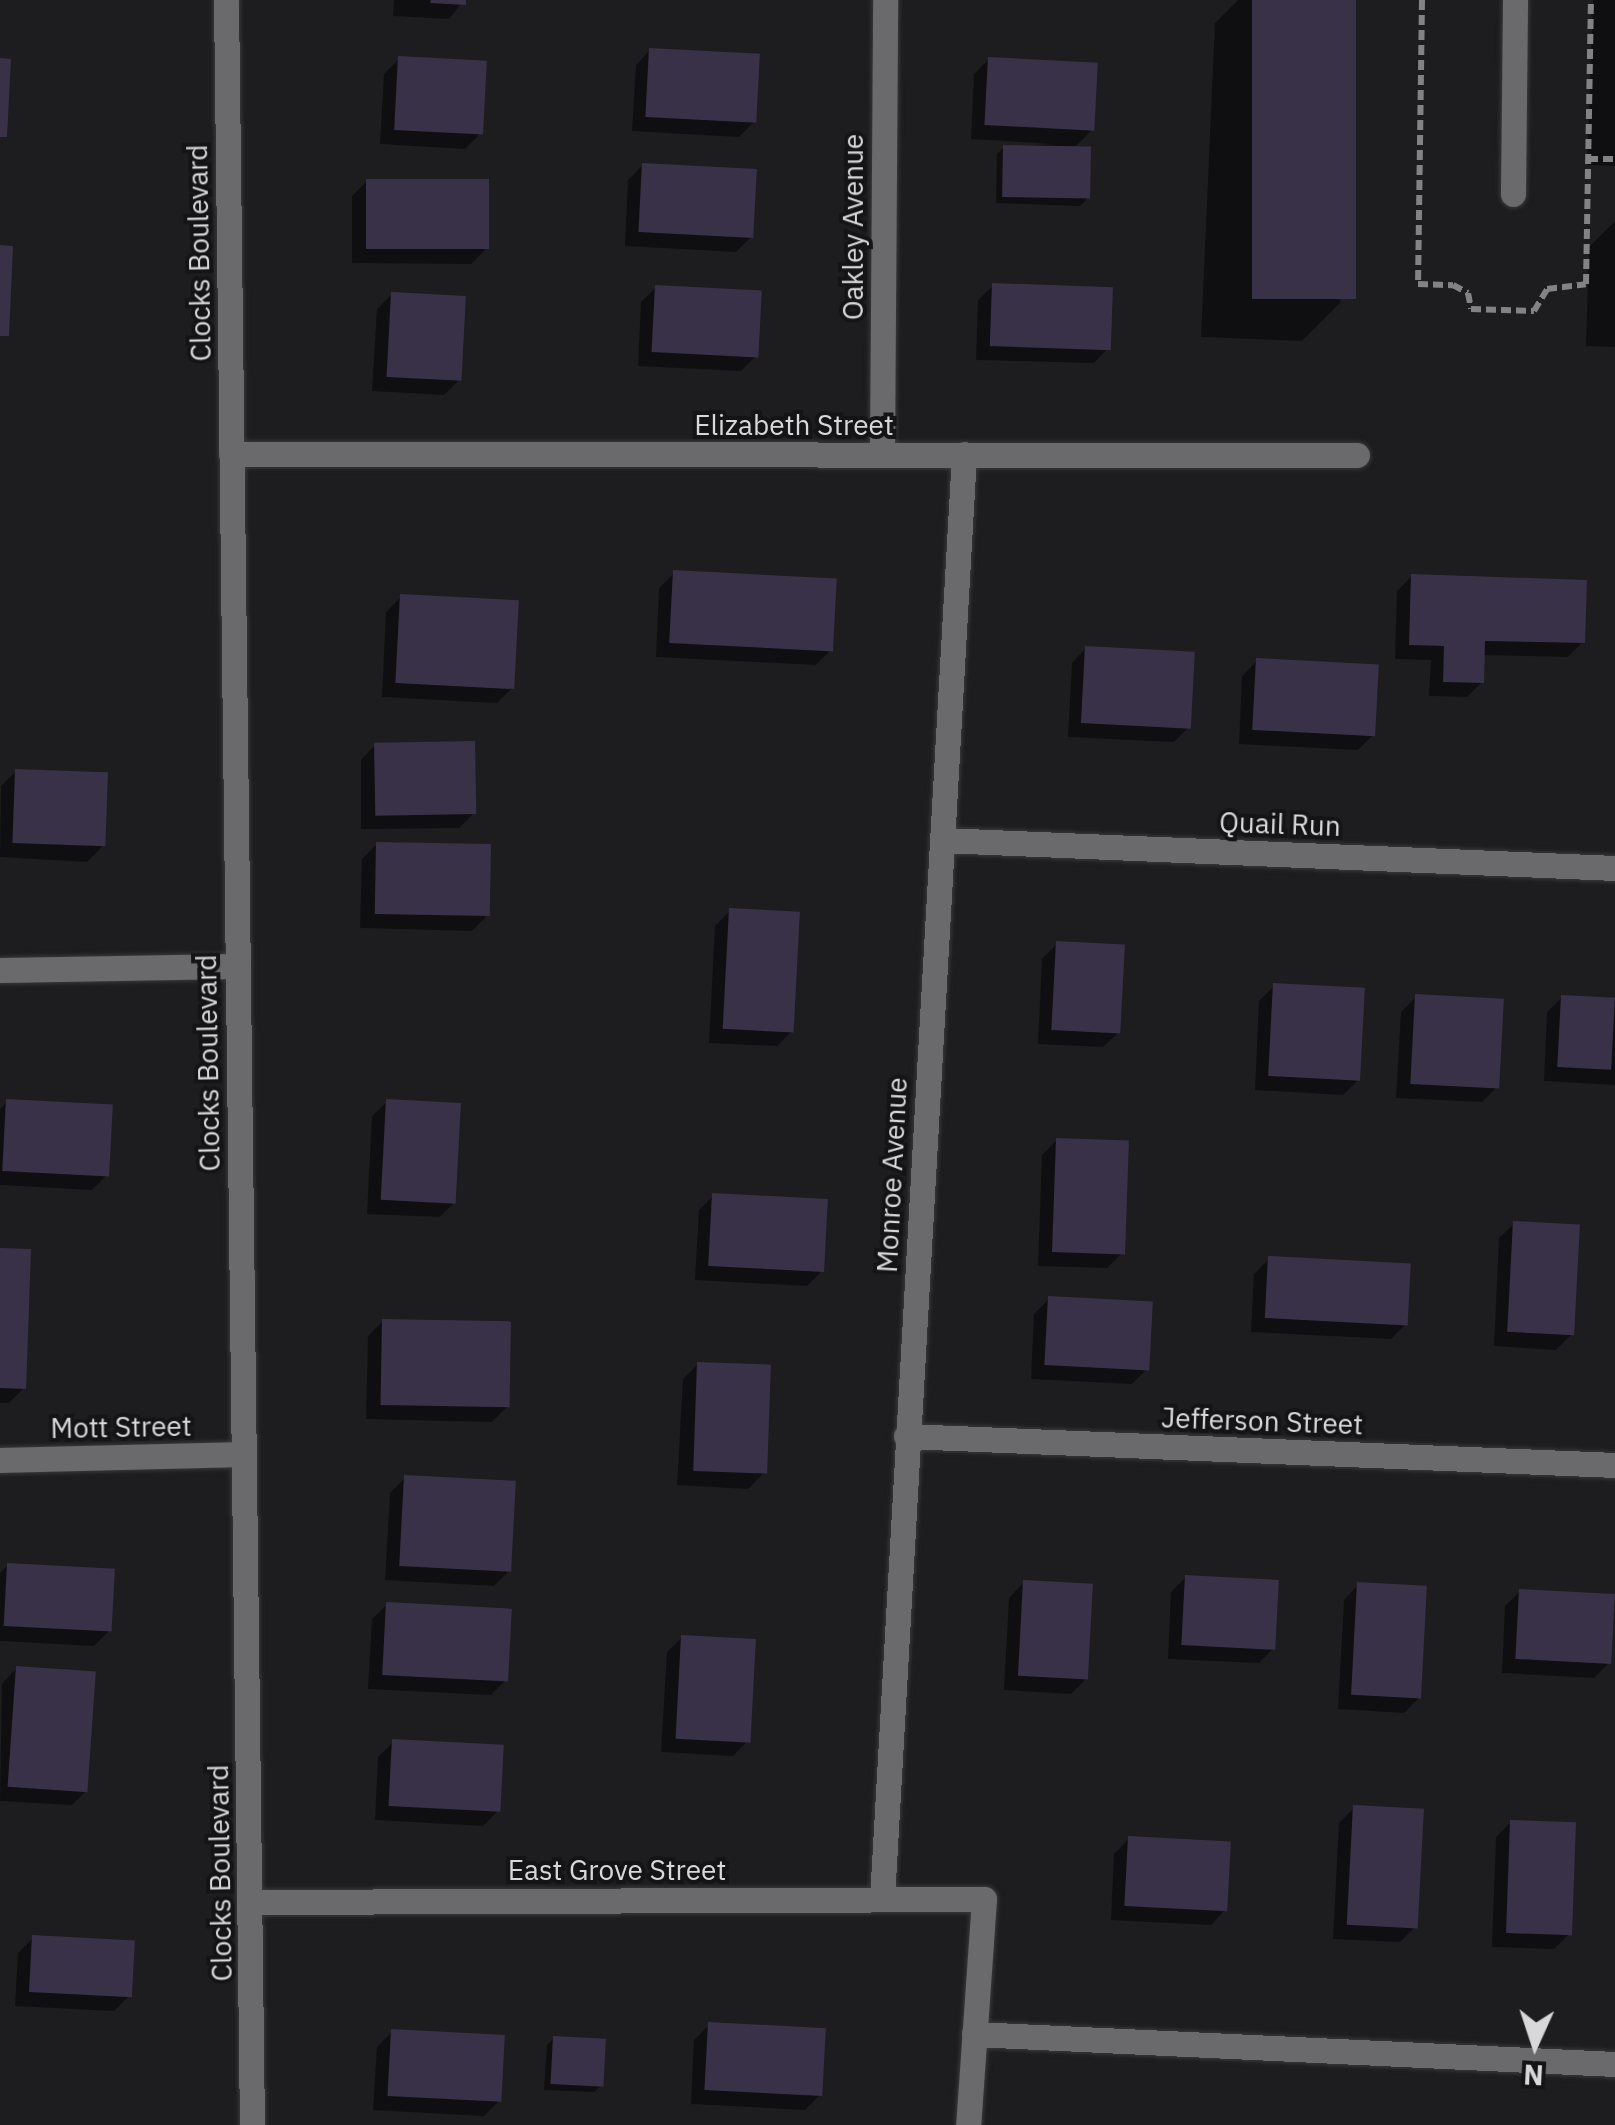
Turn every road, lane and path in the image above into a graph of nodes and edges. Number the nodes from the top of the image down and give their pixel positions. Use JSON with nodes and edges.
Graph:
{"nodes":[{"id":1,"x":226,"y":0,"type":"edge"},
{"id":2,"x":885,"y":0,"type":"edge"},
{"id":3,"x":1516,"y":0,"type":"edge"},
{"id":4,"x":1588,"y":159,"type":"dead end"},
{"id":5,"x":1615,"y":159,"type":"edge"},
{"id":6,"x":1513,"y":194,"type":"dead end"},
{"id":7,"x":231,"y":454,"type":"junction"},
{"id":8,"x":882,"y":454,"type":"junction"},
{"id":9,"x":964,"y":454,"type":"junction"},
{"id":10,"x":1357,"y":455,"type":"dead end"},
{"id":11,"x":942,"y":840,"type":"junction"},
{"id":12,"x":1615,"y":868,"type":"edge"},
{"id":13,"x":236,"y":966,"type":"junction"},
{"id":14,"x":0,"y":970,"type":"edge"},
{"id":15,"x":906,"y":1436,"type":"junction"},
{"id":16,"x":243,"y":1454,"type":"junction"},
{"id":17,"x":0,"y":1460,"type":"edge"},
{"id":18,"x":1615,"y":1465,"type":"edge"},
{"id":19,"x":882,"y":1899,"type":"junction"},
{"id":20,"x":250,"y":1902,"type":"junction"},
{"id":21,"x":974,"y":2034,"type":"junction"},
{"id":22,"x":1615,"y":2064,"type":"edge"},
{"id":23,"x":252,"y":2125,"type":"edge"},
{"id":24,"x":968,"y":2125,"type":"edge"}],
"edges":[{"from":1,"to":7,"type":"street","name":"Clocks Boulevard"},
{"from":2,"to":8,"type":"street","name":"Oakley Avenue"},
{"from":3,"to":6,"type":"street"},
{"from":4,"to":5,"type":"path"},
{"from":7,"to":8,"type":"street","name":"Elizabeth Street"},
{"from":7,"to":13,"type":"street","name":"Clocks Boulevard"},
{"from":8,"to":9,"type":"street","name":"Elizabeth Street"},
{"from":9,"to":10,"type":"street","name":"Elizabeth Street"},
{"from":9,"to":11,"type":"street","name":"Monroe Avenue"},
{"from":11,"to":12,"type":"street","name":"Quail Run"},
{"from":11,"to":15,"type":"street","name":"Monroe Avenue"},
{"from":13,"to":14,"type":"street"},
{"from":13,"to":16,"type":"street","name":"Clocks Boulevard"},
{"from":15,"to":18,"type":"street","name":"Jefferson Street"},
{"from":15,"to":19,"type":"street","name":"Monroe Avenue"},
{"from":16,"to":17,"type":"street","name":"Mott Street"},
{"from":16,"to":20,"type":"street","name":"Clocks Boulevard"},
{"from":19,"to":20,"type":"street","name":"East Grove Street"},
{"from":19,"to":21,"type":"street","name":"East Grove Street"},
{"from":20,"to":23,"type":"street","name":"Clocks Boulevard"},
{"from":21,"to":22,"type":"street"},
{"from":21,"to":24,"type":"street"}]}
